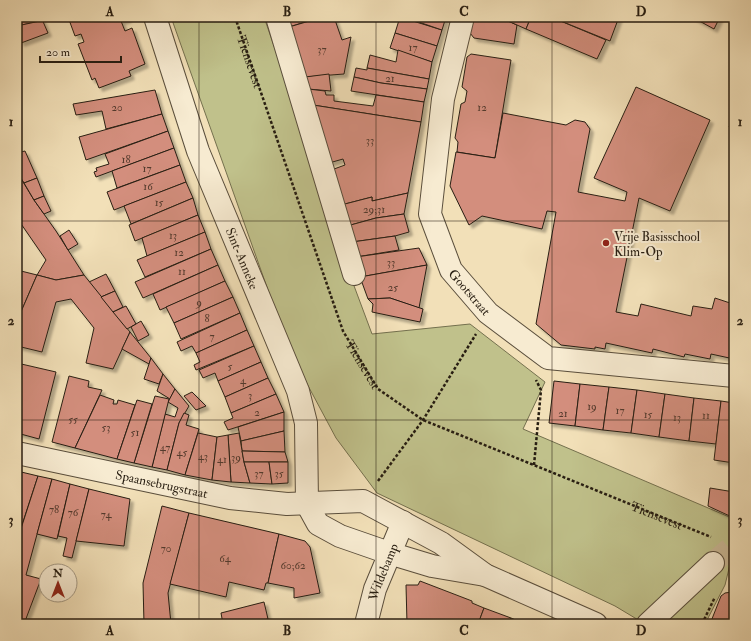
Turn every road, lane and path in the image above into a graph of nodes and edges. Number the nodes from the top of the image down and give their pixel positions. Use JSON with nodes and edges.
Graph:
{"nodes":[{"id":1,"x":155,"y":17,"type":"edge"},
{"id":2,"x":235,"y":17,"type":"edge"},
{"id":3,"x":277,"y":17,"type":"edge"},
{"id":4,"x":463,"y":17,"type":"edge"},
{"id":5,"x":354,"y":274,"type":"dead end"},
{"id":6,"x":488,"y":313,"type":"junction"},
{"id":7,"x":548,"y":358,"type":"junction"},
{"id":8,"x":734,"y":376,"type":"edge"},
{"id":9,"x":423,"y":420,"type":"junction"},
{"id":10,"x":17,"y":453,"type":"edge"},
{"id":11,"x":534,"y":465,"type":"junction"},
{"id":12,"x":363,"y":500,"type":"junction"},
{"id":13,"x":307,"y":504,"type":"junction"},
{"id":14,"x":403,"y":522,"type":"junction"},
{"id":15,"x":713,"y":538,"type":"dead end"},
{"id":16,"x":389,"y":553,"type":"junction"},
{"id":17,"x":713,"y":563,"type":"tunnel mouth"},
{"id":18,"x":485,"y":575,"type":"junction"},
{"id":19,"x":366,"y":624,"type":"edge"},
{"id":20,"x":596,"y":624,"type":"edge"},
{"id":21,"x":648,"y":624,"type":"edge"}],
"edges":[{"from":1,"to":13,"type":"street","name":"Sint-Anneke"},
{"from":2,"to":9,"type":"path","name":"Tiensevest"},
{"from":3,"to":5,"type":"street"},
{"from":4,"to":6,"type":"street","name":"Gootstraat"},
{"from":6,"to":7,"type":"street","name":"Gootstraat"},
{"from":6,"to":9,"type":"path"},
{"from":7,"to":8,"type":"street"},
{"from":7,"to":11,"type":"path"},
{"from":9,"to":11,"type":"path","name":"Tiensevest"},
{"from":9,"to":12,"type":"path"},
{"from":10,"to":13,"type":"street","name":"Spaansebrugstraat"},
{"from":11,"to":15,"type":"path","name":"Tiensevest"},
{"from":12,"to":13,"type":"street","name":"Spaansebrugstraat"},
{"from":12,"to":14,"type":"street"},
{"from":13,"to":16,"type":"street"},
{"from":14,"to":16,"type":"street","name":"Wildebamp"},
{"from":14,"to":18,"type":"street"},
{"from":16,"to":18,"type":"street"},
{"from":16,"to":19,"type":"street","name":"Wildebamp"},
{"from":17,"to":21,"type":"street"},
{"from":18,"to":20,"type":"street"}]}
